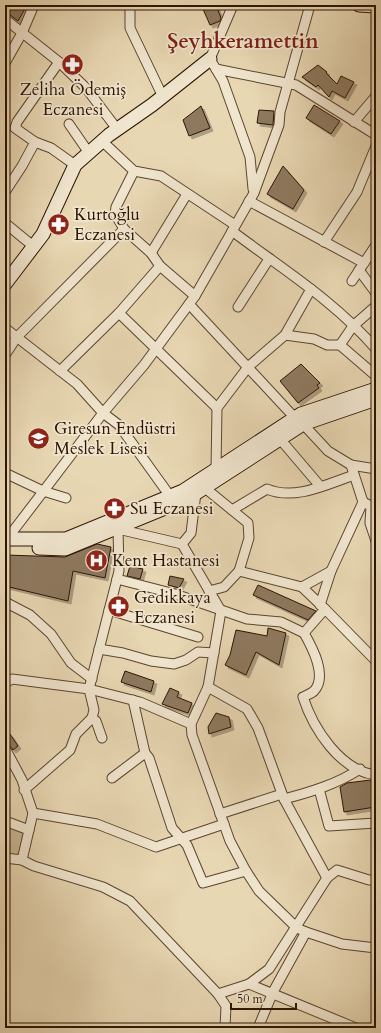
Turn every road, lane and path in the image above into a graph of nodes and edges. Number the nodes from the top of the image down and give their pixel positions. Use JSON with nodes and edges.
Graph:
{"nodes":[{"id":1,"x":34,"y":5,"type":"edge"},
{"id":2,"x":130,"y":5,"type":"edge"},
{"id":3,"x":232,"y":5,"type":"edge"},
{"id":4,"x":310,"y":5,"type":"edge"},
{"id":5,"x":359,"y":5,"type":"edge"},
{"id":6,"x":376,"y":6,"type":"edge"},
{"id":7,"x":5,"y":19,"type":"edge"},
{"id":8,"x":22,"y":33,"type":"junction"},
{"id":9,"x":59,"y":62,"type":"junction"},
{"id":10,"x":5,"y":63,"type":"edge"},
{"id":11,"x":213,"y":64,"type":"junction"},
{"id":12,"x":288,"y":84,"type":"junction"},
{"id":13,"x":376,"y":96,"type":"edge"},
{"id":14,"x":163,"y":97,"type":"junction"},
{"id":15,"x":354,"y":122,"type":"junction"},
{"id":16,"x":69,"y":124,"type":"dead end"},
{"id":17,"x":117,"y":129,"type":"junction"},
{"id":18,"x":376,"y":135,"type":"edge"},
{"id":19,"x":102,"y":141,"type":"junction"},
{"id":20,"x":35,"y":142,"type":"junction"},
{"id":21,"x":376,"y":146,"type":"edge"},
{"id":22,"x":89,"y":153,"type":"junction"},
{"id":23,"x":75,"y":165,"type":"junction"},
{"id":24,"x":134,"y":171,"type":"junction"},
{"id":25,"x":5,"y":192,"type":"edge"},
{"id":26,"x":187,"y":194,"type":"junction"},
{"id":27,"x":251,"y":197,"type":"junction"},
{"id":28,"x":5,"y":223,"type":"edge"},
{"id":29,"x":234,"y":228,"type":"junction"},
{"id":30,"x":124,"y":229,"type":"junction"},
{"id":31,"x":324,"y":242,"type":"junction"},
{"id":32,"x":376,"y":245,"type":"edge"},
{"id":33,"x":33,"y":246,"type":"junction"},
{"id":34,"x":151,"y":253,"type":"junction"},
{"id":35,"x":269,"y":259,"type":"junction"},
{"id":36,"x":160,"y":266,"type":"junction"},
{"id":37,"x":362,"y":266,"type":"junction"},
{"id":38,"x":352,"y":281,"type":"dead end"},
{"id":39,"x":5,"y":284,"type":"edge"},
{"id":40,"x":311,"y":290,"type":"junction"},
{"id":41,"x":376,"y":293,"type":"edge"},
{"id":42,"x":192,"y":300,"type":"junction"},
{"id":43,"x":376,"y":306,"type":"edge"},
{"id":44,"x":238,"y":307,"type":"dead end"},
{"id":45,"x":119,"y":313,"type":"junction"},
{"id":46,"x":353,"y":326,"type":"junction"},
{"id":47,"x":5,"y":328,"type":"edge"},
{"id":48,"x":285,"y":335,"type":"junction"},
{"id":49,"x":17,"y":337,"type":"junction"},
{"id":50,"x":340,"y":345,"type":"junction"},
{"id":51,"x":156,"y":349,"type":"junction"},
{"id":52,"x":376,"y":349,"type":"edge"},
{"id":53,"x":5,"y":355,"type":"edge"},
{"id":54,"x":248,"y":367,"type":"junction"},
{"id":55,"x":60,"y":371,"type":"junction"},
{"id":56,"x":376,"y":376,"type":"edge"},
{"id":57,"x":376,"y":389,"type":"edge"},
{"id":58,"x":376,"y":399,"type":"edge"},
{"id":59,"x":217,"y":408,"type":"junction"},
{"id":60,"x":103,"y":413,"type":"junction"},
{"id":61,"x":299,"y":421,"type":"junction"},
{"id":62,"x":280,"y":439,"type":"junction"},
{"id":63,"x":351,"y":465,"type":"junction"},
{"id":64,"x":376,"y":469,"type":"edge"},
{"id":65,"x":216,"y":470,"type":"junction"},
{"id":66,"x":5,"y":473,"type":"edge"},
{"id":67,"x":354,"y":475,"type":"junction"},
{"id":68,"x":320,"y":486,"type":"junction"},
{"id":69,"x":200,"y":490,"type":"junction"},
{"id":70,"x":43,"y":491,"type":"junction"},
{"id":71,"x":170,"y":496,"type":"junction"},
{"id":72,"x":66,"y":498,"type":"dead end"},
{"id":73,"x":370,"y":504,"type":"edge"},
{"id":74,"x":232,"y":510,"type":"junction"},
{"id":75,"x":118,"y":528,"type":"junction"},
{"id":76,"x":6,"y":541,"type":"edge"},
{"id":77,"x":376,"y":541,"type":"edge"},
{"id":78,"x":182,"y":544,"type":"junction"},
{"id":79,"x":239,"y":571,"type":"junction"},
{"id":80,"x":331,"y":571,"type":"junction"},
{"id":81,"x":117,"y":579,"type":"junction"},
{"id":82,"x":302,"y":587,"type":"junction"},
{"id":83,"x":209,"y":591,"type":"junction"},
{"id":84,"x":5,"y":602,"type":"edge"},
{"id":85,"x":323,"y":607,"type":"junction"},
{"id":86,"x":109,"y":610,"type":"junction"},
{"id":87,"x":221,"y":611,"type":"junction"},
{"id":88,"x":304,"y":633,"type":"junction"},
{"id":89,"x":198,"y":637,"type":"dead end"},
{"id":90,"x":99,"y":649,"type":"junction"},
{"id":91,"x":214,"y":653,"type":"junction"},
{"id":92,"x":376,"y":661,"type":"edge"},
{"id":93,"x":92,"y":679,"type":"junction"},
{"id":94,"x":5,"y":683,"type":"edge"},
{"id":95,"x":208,"y":687,"type":"junction"},
{"id":96,"x":89,"y":689,"type":"junction"},
{"id":97,"x":133,"y":700,"type":"junction"},
{"id":98,"x":92,"y":718,"type":"junction"},
{"id":99,"x":191,"y":724,"type":"junction"},
{"id":100,"x":102,"y":738,"type":"dead end"},
{"id":101,"x":5,"y":748,"type":"edge"},
{"id":102,"x":146,"y":753,"type":"junction"},
{"id":103,"x":360,"y":769,"type":"junction"},
{"id":104,"x":376,"y":775,"type":"edge"},
{"id":105,"x":112,"y":778,"type":"dead end"},
{"id":106,"x":319,"y":789,"type":"junction"},
{"id":107,"x":24,"y":790,"type":"junction"},
{"id":108,"x":283,"y":797,"type":"junction"},
{"id":109,"x":33,"y":813,"type":"junction"},
{"id":110,"x":220,"y":814,"type":"junction"},
{"id":111,"x":5,"y":821,"type":"edge"},
{"id":112,"x":376,"y":822,"type":"edge"},
{"id":113,"x":224,"y":824,"type":"junction"},
{"id":114,"x":29,"y":830,"type":"junction"},
{"id":115,"x":179,"y":838,"type":"junction"},
{"id":116,"x":5,"y":858,"type":"edge"},
{"id":117,"x":22,"y":860,"type":"junction"},
{"id":118,"x":246,"y":871,"type":"junction"},
{"id":119,"x":327,"y":878,"type":"junction"},
{"id":120,"x":376,"y":880,"type":"edge"},
{"id":121,"x":297,"y":928,"type":"junction"},
{"id":122,"x":306,"y":932,"type":"junction"},
{"id":123,"x":376,"y":948,"type":"edge"},
{"id":124,"x":250,"y":984,"type":"junction"},
{"id":125,"x":273,"y":992,"type":"junction"},
{"id":126,"x":218,"y":994,"type":"junction"},
{"id":127,"x":376,"y":1027,"type":"edge"},
{"id":128,"x":225,"y":1028,"type":"edge"},
{"id":129,"x":258,"y":1028,"type":"edge"},
{"id":130,"x":356,"y":1028,"type":"edge"},
{"id":131,"x":371,"y":1028,"type":"edge"}],
"edges":[{"from":1,"to":8,"type":"street"},
{"from":2,"to":14,"type":"street"},
{"from":3,"to":11,"type":"street"},
{"from":4,"to":12,"type":"street"},
{"from":5,"to":6,"type":"street"},
{"from":7,"to":8,"type":"street"},
{"from":8,"to":9,"type":"street"},
{"from":8,"to":10,"type":"street"},
{"from":9,"to":17,"type":"street"},
{"from":9,"to":20,"type":"street"},
{"from":11,"to":12,"type":"street"},
{"from":11,"to":14,"type":"street"},
{"from":11,"to":27,"type":"street"},
{"from":12,"to":15,"type":"street"},
{"from":12,"to":27,"type":"street"},
{"from":13,"to":15,"type":"street"},
{"from":14,"to":17,"type":"street"},
{"from":15,"to":18,"type":"street"},
{"from":16,"to":22,"type":"street"},
{"from":17,"to":19,"type":"street"},
{"from":19,"to":22,"type":"street"},
{"from":19,"to":24,"type":"street"},
{"from":20,"to":23,"type":"street"},
{"from":20,"to":25,"type":"street"},
{"from":21,"to":31,"type":"street"},
{"from":22,"to":23,"type":"street"},
{"from":23,"to":33,"type":"street"},
{"from":24,"to":26,"type":"street"},
{"from":24,"to":30,"type":"street"},
{"from":26,"to":29,"type":"street"},
{"from":26,"to":34,"type":"street"},
{"from":27,"to":29,"type":"street"},
{"from":27,"to":31,"type":"street"},
{"from":28,"to":33,"type":"street"},
{"from":29,"to":35,"type":"street"},
{"from":29,"to":42,"type":"street"},
{"from":30,"to":34,"type":"street"},
{"from":30,"to":49,"type":"street"},
{"from":31,"to":37,"type":"street"},
{"from":32,"to":37,"type":"street"},
{"from":33,"to":39,"type":"street"},
{"from":34,"to":36,"type":"street"},
{"from":35,"to":40,"type":"street"},
{"from":35,"to":44,"type":"street"},
{"from":36,"to":42,"type":"street"},
{"from":36,"to":45,"type":"street"},
{"from":37,"to":38,"type":"street"},
{"from":37,"to":41,"type":"street"},
{"from":40,"to":46,"type":"street"},
{"from":40,"to":48,"type":"street"},
{"from":42,"to":51,"type":"street"},
{"from":42,"to":54,"type":"street"},
{"from":43,"to":46,"type":"street"},
{"from":45,"to":51,"type":"street"},
{"from":45,"to":55,"type":"street"},
{"from":46,"to":50,"type":"street"},
{"from":46,"to":52,"type":"street"},
{"from":47,"to":49,"type":"street"},
{"from":48,"to":50,"type":"street"},
{"from":48,"to":54,"type":"street"},
{"from":49,"to":53,"type":"street"},
{"from":49,"to":55,"type":"street"},
{"from":50,"to":56,"type":"street"},
{"from":51,"to":59,"type":"street"},
{"from":51,"to":60,"type":"street"},
{"from":54,"to":59,"type":"street"},
{"from":54,"to":61,"type":"street"},
{"from":55,"to":60,"type":"street"},
{"from":57,"to":61,"type":"street"},
{"from":58,"to":61,"type":"street"},
{"from":59,"to":65,"type":"street"},
{"from":60,"to":70,"type":"street"},
{"from":60,"to":71,"type":"street"},
{"from":61,"to":62,"type":"street"},
{"from":61,"to":63,"type":"street"},
{"from":61,"to":65,"type":"street"},
{"from":62,"to":68,"type":"street"},
{"from":62,"to":69,"type":"street"},
{"from":63,"to":64,"type":"street"},
{"from":63,"to":67,"type":"street"},
{"from":65,"to":71,"type":"street"},
{"from":66,"to":70,"type":"street"},
{"from":67,"to":68,"type":"street"},
{"from":67,"to":73,"type":"street"},
{"from":68,"to":74,"type":"street"},
{"from":69,"to":74,"type":"street"},
{"from":69,"to":75,"type":"street"},
{"from":69,"to":78,"type":"street"},
{"from":70,"to":72,"type":"street"},
{"from":70,"to":76,"type":"street"},
{"from":71,"to":76,"type":"street"},
{"from":73,"to":77,"type":"street"},
{"from":73,"to":80,"type":"street"},
{"from":74,"to":79,"type":"street"},
{"from":75,"to":76,"type":"street"},
{"from":75,"to":78,"type":"street"},
{"from":75,"to":81,"type":"street"},
{"from":78,"to":83,"type":"street"},
{"from":79,"to":82,"type":"street"},
{"from":79,"to":83,"type":"street"},
{"from":80,"to":82,"type":"street"},
{"from":80,"to":85,"type":"street"},
{"from":81,"to":86,"type":"street"},
{"from":81,"to":87,"type":"street"},
{"from":82,"to":85,"type":"street"},
{"from":83,"to":87,"type":"street"},
{"from":84,"to":93,"type":"street"},
{"from":85,"to":88,"type":"street"},
{"from":85,"to":92,"type":"street"},
{"from":86,"to":89,"type":"street"},
{"from":86,"to":90,"type":"street"},
{"from":87,"to":88,"type":"street"},
{"from":87,"to":91,"type":"street"},
{"from":88,"to":103,"type":"street"},
{"from":90,"to":91,"type":"street"},
{"from":90,"to":93,"type":"street"},
{"from":91,"to":95,"type":"street"},
{"from":93,"to":96,"type":"street"},
{"from":94,"to":96,"type":"street"},
{"from":95,"to":99,"type":"street"},
{"from":95,"to":108,"type":"street"},
{"from":96,"to":97,"type":"street"},
{"from":96,"to":98,"type":"street"},
{"from":97,"to":99,"type":"street"},
{"from":97,"to":102,"type":"street"},
{"from":98,"to":100,"type":"street"},
{"from":98,"to":107,"type":"street"},
{"from":99,"to":110,"type":"street"},
{"from":101,"to":107,"type":"street"},
{"from":102,"to":105,"type":"street"},
{"from":102,"to":115,"type":"street"},
{"from":103,"to":104,"type":"street"},
{"from":103,"to":106,"type":"street"},
{"from":106,"to":108,"type":"street"},
{"from":106,"to":112,"type":"street"},
{"from":107,"to":109,"type":"street"},
{"from":108,"to":110,"type":"street"},
{"from":108,"to":119,"type":"street"},
{"from":109,"to":114,"type":"street"},
{"from":109,"to":115,"type":"street"},
{"from":110,"to":113,"type":"street"},
{"from":111,"to":114,"type":"street"},
{"from":113,"to":115,"type":"street"},
{"from":113,"to":118,"type":"street"},
{"from":114,"to":117,"type":"street"},
{"from":115,"to":118,"type":"street"},
{"from":116,"to":117,"type":"street"},
{"from":117,"to":126,"type":"street"},
{"from":118,"to":121,"type":"street"},
{"from":119,"to":120,"type":"street"},
{"from":119,"to":121,"type":"street"},
{"from":121,"to":122,"type":"street"},
{"from":121,"to":124,"type":"street"},
{"from":122,"to":123,"type":"street"},
{"from":122,"to":125,"type":"street"},
{"from":124,"to":125,"type":"street"},
{"from":124,"to":126,"type":"street"},
{"from":125,"to":129,"type":"street"},
{"from":125,"to":130,"type":"street"},
{"from":126,"to":128,"type":"street"},
{"from":127,"to":131,"type":"street"}]}
